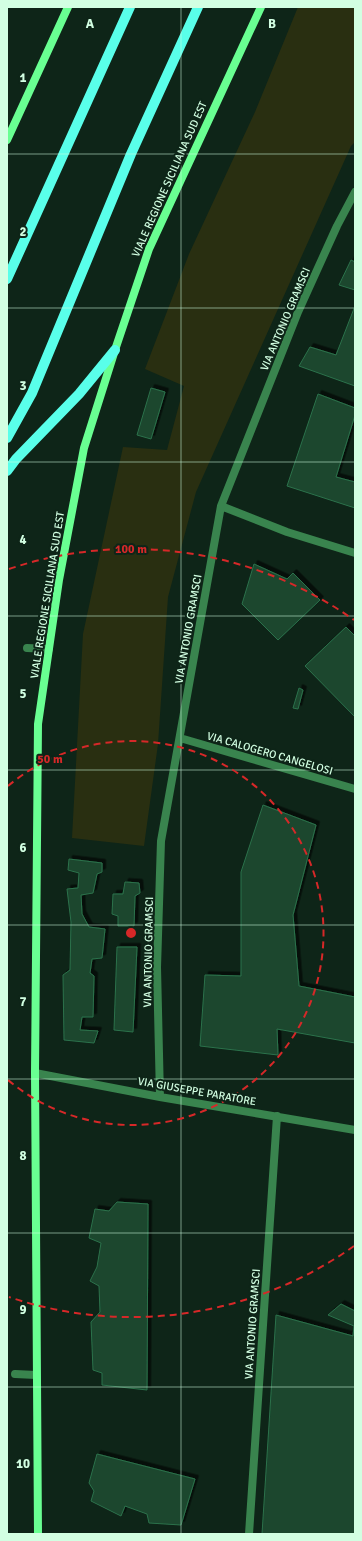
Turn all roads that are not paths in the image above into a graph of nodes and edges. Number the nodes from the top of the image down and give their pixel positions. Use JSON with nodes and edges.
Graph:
{"nodes":[{"id":1,"x":68,"y":7,"type":"edge"},
{"id":2,"x":130,"y":7,"type":"edge"},
{"id":3,"x":198,"y":7,"type":"edge"},
{"id":4,"x":262,"y":7,"type":"edge"},
{"id":5,"x":7,"y":140,"type":"edge"},
{"id":6,"x":355,"y":192,"type":"edge"},
{"id":7,"x":7,"y":279,"type":"edge"},
{"id":8,"x":115,"y":350,"type":"junction"},
{"id":9,"x":7,"y":438,"type":"edge"},
{"id":10,"x":7,"y":471,"type":"edge"},
{"id":11,"x":221,"y":506,"type":"junction"},
{"id":12,"x":355,"y":553,"type":"edge"},
{"id":13,"x":27,"y":648,"type":"dead end"},
{"id":14,"x":49,"y":649,"type":"junction"},
{"id":15,"x":180,"y":738,"type":"junction"},
{"id":16,"x":355,"y":789,"type":"edge"},
{"id":17,"x":34,"y":1073,"type":"junction"},
{"id":18,"x":160,"y":1097,"type":"junction"},
{"id":19,"x":277,"y":1116,"type":"junction"},
{"id":20,"x":355,"y":1130,"type":"edge"},
{"id":21,"x":15,"y":1374,"type":"dead end"},
{"id":22,"x":36,"y":1375,"type":"junction"},
{"id":23,"x":38,"y":1534,"type":"edge"},
{"id":24,"x":249,"y":1534,"type":"edge"}],
"edges":[{"from":1,"to":5,"type":"street"},
{"from":2,"to":7,"type":"main road"},
{"from":3,"to":9,"type":"main road"},
{"from":4,"to":8,"type":"street","name":"VIALE REGIONE SICILIANA SUD EST"},
{"from":6,"to":11,"type":"street","name":"VIA ANTONIO GRAMSCI"},
{"from":8,"to":10,"type":"main road"},
{"from":8,"to":14,"type":"street","name":"VIALE REGIONE SICILIANA SUD EST"},
{"from":11,"to":12,"type":"street"},
{"from":11,"to":15,"type":"street","name":"VIA ANTONIO GRAMSCI"},
{"from":13,"to":14,"type":"street"},
{"from":14,"to":17,"type":"street","name":"VIALE REGIONE SICILIANA SUD EST"},
{"from":15,"to":16,"type":"street","name":"VIA CALOGERO CANGELOSI"},
{"from":15,"to":18,"type":"street","name":"VIA ANTONIO GRAMSCI"},
{"from":17,"to":18,"type":"street","name":"VIA GIUSEPPE PARATORE"},
{"from":17,"to":22,"type":"street","name":"VIALE REGIONE SICILIANA SUD EST"},
{"from":18,"to":19,"type":"street","name":"VIA GIUSEPPE PARATORE"},
{"from":19,"to":20,"type":"street","name":"VIA GIUSEPPE PARATORE"},
{"from":19,"to":24,"type":"street","name":"VIA ANTONIO GRAMSCI"},
{"from":21,"to":22,"type":"street"},
{"from":22,"to":23,"type":"street","name":"VIALE REGIONE SICILIANA SUD EST"}]}
